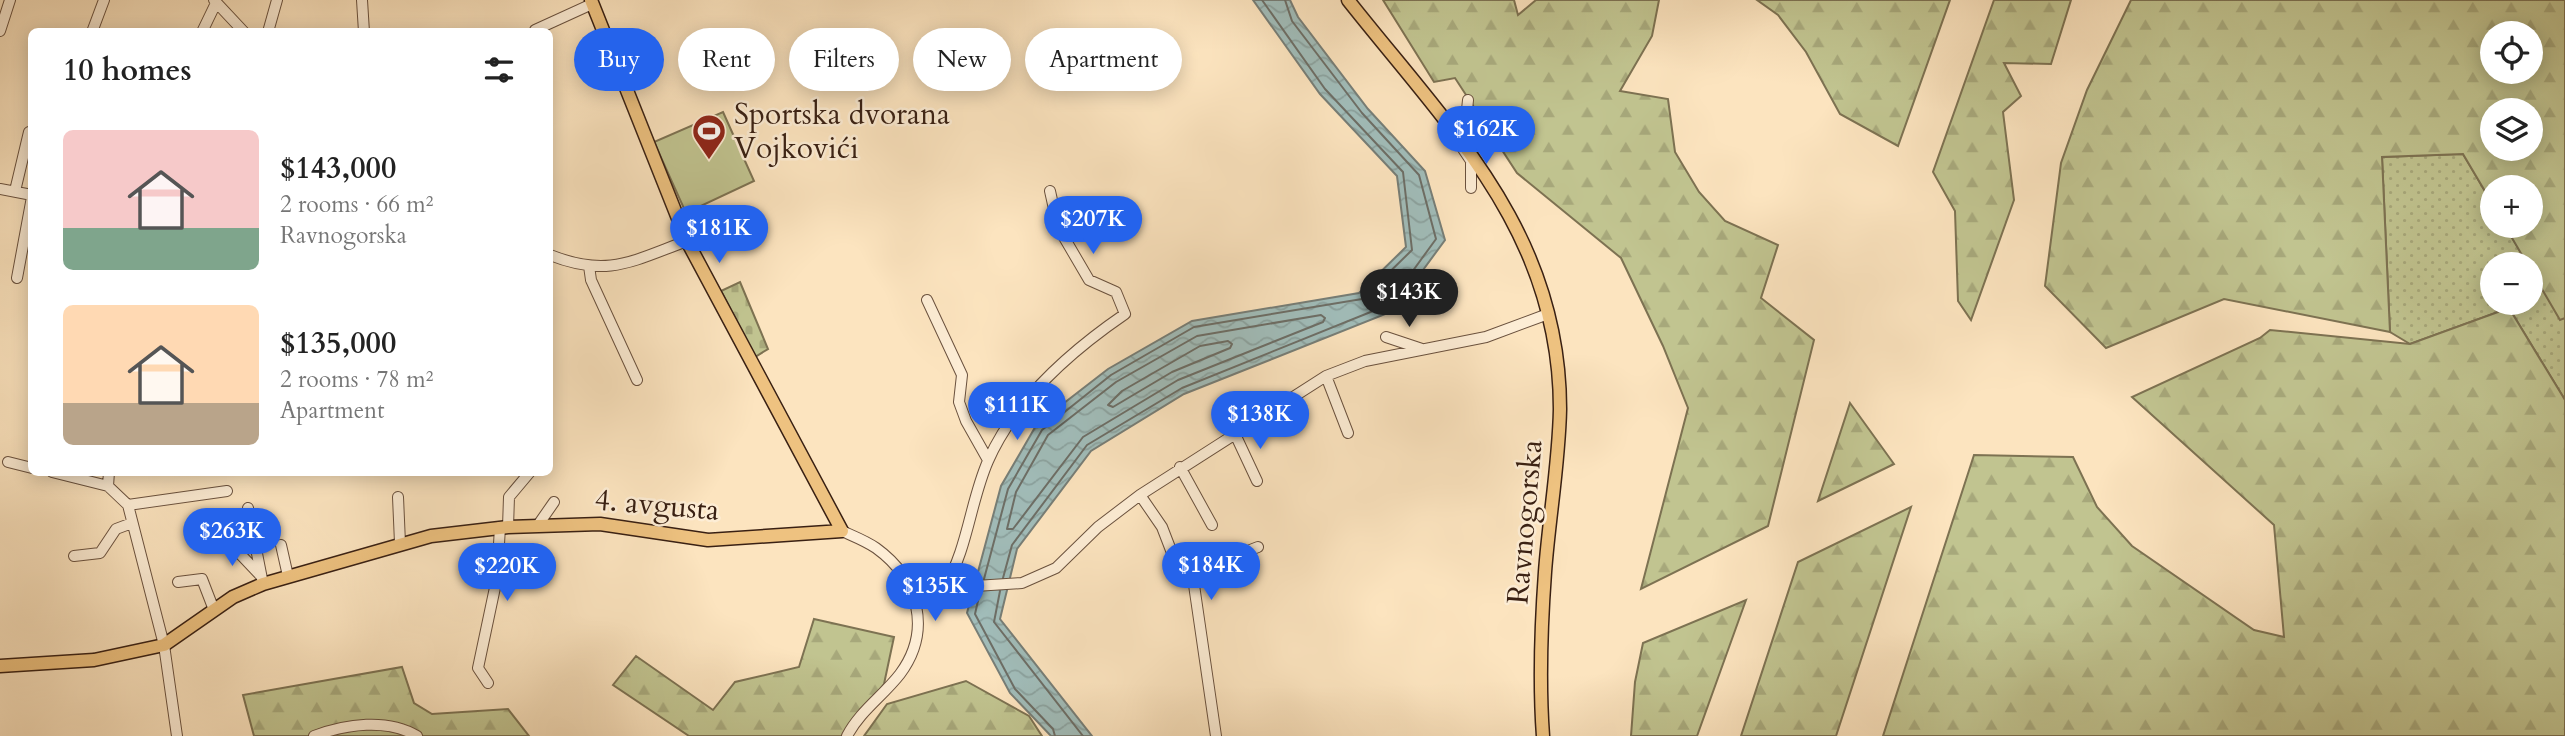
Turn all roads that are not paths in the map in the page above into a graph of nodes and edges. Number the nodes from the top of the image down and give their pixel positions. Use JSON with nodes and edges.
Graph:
{"nodes":[{"id":1,"x":10,"y":0,"type":"edge"},
{"id":2,"x":104,"y":0,"type":"edge"},
{"id":3,"x":277,"y":0,"type":"edge"},
{"id":4,"x":362,"y":0,"type":"edge"},
{"id":5,"x":1348,"y":0,"type":"edge"},
{"id":6,"x":215,"y":1,"type":"edge"},
{"id":7,"x":591,"y":2,"type":"edge"},
{"id":8,"x":94,"y":28,"type":"edge"},
{"id":9,"x":204,"y":28,"type":"edge"},
{"id":10,"x":240,"y":28,"type":"edge"},
{"id":11,"x":269,"y":28,"type":"edge"},
{"id":12,"x":364,"y":28,"type":"edge"},
{"id":13,"x":539,"y":28,"type":"edge"},
{"id":14,"x":0,"y":31,"type":"edge"},
{"id":15,"x":1468,"y":100,"type":"dead end"},
{"id":16,"x":28,"y":137,"type":"edge"},
{"id":17,"x":1464,"y":143,"type":"junction"},
{"id":18,"x":1471,"y":188,"type":"dead end"},
{"id":19,"x":0,"y":189,"type":"edge"},
{"id":20,"x":16,"y":191,"type":"junction"},
{"id":21,"x":1050,"y":191,"type":"dead end"},
{"id":22,"x":28,"y":195,"type":"edge"},
{"id":23,"x":28,"y":218,"type":"edge"},
{"id":24,"x":687,"y":241,"type":"junction"},
{"id":25,"x":553,"y":256,"type":"edge"},
{"id":26,"x":589,"y":266,"type":"junction"},
{"id":27,"x":17,"y":278,"type":"dead end"},
{"id":28,"x":927,"y":300,"type":"dead end"},
{"id":29,"x":1548,"y":314,"type":"junction"},
{"id":30,"x":1386,"y":337,"type":"dead end"},
{"id":31,"x":1423,"y":349,"type":"junction"},
{"id":32,"x":1326,"y":376,"type":"junction"},
{"id":33,"x":637,"y":380,"type":"dead end"},
{"id":34,"x":1348,"y":433,"type":"dead end"},
{"id":35,"x":1235,"y":434,"type":"junction"},
{"id":36,"x":988,"y":460,"type":"junction"},
{"id":37,"x":8,"y":462,"type":"dead end"},
{"id":38,"x":28,"y":467,"type":"edge"},
{"id":39,"x":1180,"y":467,"type":"junction"},
{"id":40,"x":68,"y":476,"type":"edge"},
{"id":41,"x":109,"y":476,"type":"edge"},
{"id":42,"x":527,"y":476,"type":"edge"},
{"id":43,"x":1257,"y":481,"type":"dead end"},
{"id":44,"x":108,"y":486,"type":"junction"},
{"id":45,"x":227,"y":491,"type":"dead end"},
{"id":46,"x":1140,"y":495,"type":"junction"},
{"id":47,"x":398,"y":497,"type":"dead end"},
{"id":48,"x":554,"y":502,"type":"dead end"},
{"id":49,"x":128,"y":505,"type":"junction"},
{"id":50,"x":248,"y":508,"type":"dead end"},
{"id":51,"x":132,"y":523,"type":"junction"},
{"id":52,"x":538,"y":525,"type":"junction"},
{"id":53,"x":1212,"y":525,"type":"dead end"},
{"id":54,"x":504,"y":527,"type":"junction"},
{"id":55,"x":842,"y":531,"type":"junction"},
{"id":56,"x":225,"y":538,"type":"dead end"},
{"id":57,"x":400,"y":543,"type":"junction"},
{"id":58,"x":281,"y":545,"type":"dead end"},
{"id":59,"x":1258,"y":547,"type":"dead end"},
{"id":60,"x":75,"y":556,"type":"dead end"},
{"id":61,"x":288,"y":576,"type":"junction"},
{"id":62,"x":497,"y":578,"type":"junction"},
{"id":63,"x":262,"y":580,"type":"junction"},
{"id":64,"x":178,"y":582,"type":"dead end"},
{"id":65,"x":1194,"y":585,"type":"junction"},
{"id":66,"x":949,"y":588,"type":"junction"},
{"id":67,"x":487,"y":593,"type":"dead end"},
{"id":68,"x":916,"y":598,"type":"junction"},
{"id":69,"x":214,"y":610,"type":"junction"},
{"id":70,"x":164,"y":645,"type":"junction"},
{"id":71,"x":0,"y":666,"type":"edge"},
{"id":72,"x":488,"y":683,"type":"dead end"},
{"id":73,"x":177,"y":736,"type":"edge"},
{"id":74,"x":314,"y":736,"type":"edge"},
{"id":75,"x":418,"y":736,"type":"edge"},
{"id":76,"x":848,"y":736,"type":"edge"},
{"id":77,"x":1216,"y":736,"type":"edge"},
{"id":78,"x":1543,"y":736,"type":"edge"}],
"edges":[{"from":1,"to":14,"type":"street"},
{"from":2,"to":8,"type":"street"},
{"from":3,"to":11,"type":"street"},
{"from":4,"to":12,"type":"street"},
{"from":5,"to":17,"type":"main road","name":"Ravnogorska"},
{"from":6,"to":9,"type":"street"},
{"from":6,"to":10,"type":"street"},
{"from":7,"to":13,"type":"street"},
{"from":7,"to":24,"type":"main road"},
{"from":15,"to":17,"type":"street"},
{"from":16,"to":20,"type":"street"},
{"from":17,"to":18,"type":"street"},
{"from":17,"to":29,"type":"main road","name":"Ravnogorska"},
{"from":19,"to":20,"type":"street"},
{"from":20,"to":22,"type":"street"},
{"from":21,"to":36,"type":"street"},
{"from":23,"to":27,"type":"street"},
{"from":24,"to":26,"type":"street"},
{"from":24,"to":55,"type":"main road"},
{"from":25,"to":26,"type":"street"},
{"from":26,"to":33,"type":"street"},
{"from":28,"to":36,"type":"street"},
{"from":29,"to":31,"type":"street"},
{"from":29,"to":78,"type":"main road","name":"Ravnogorska"},
{"from":30,"to":31,"type":"street"},
{"from":31,"to":32,"type":"street"},
{"from":32,"to":34,"type":"street"},
{"from":32,"to":35,"type":"street"},
{"from":35,"to":39,"type":"street"},
{"from":35,"to":43,"type":"street"},
{"from":36,"to":66,"type":"street"},
{"from":37,"to":38,"type":"street"},
{"from":39,"to":46,"type":"street"},
{"from":39,"to":53,"type":"street"},
{"from":40,"to":44,"type":"street"},
{"from":41,"to":44,"type":"street"},
{"from":42,"to":54,"type":"street"},
{"from":44,"to":49,"type":"street"},
{"from":45,"to":49,"type":"street"},
{"from":46,"to":65,"type":"street"},
{"from":46,"to":66,"type":"street"},
{"from":47,"to":57,"type":"street"},
{"from":48,"to":52,"type":"street"},
{"from":49,"to":51,"type":"street"},
{"from":50,"to":63,"type":"street"},
{"from":51,"to":60,"type":"street"},
{"from":51,"to":70,"type":"street"},
{"from":52,"to":54,"type":"main road","name":"4. avgusta"},
{"from":52,"to":55,"type":"main road","name":"4. avgusta"},
{"from":54,"to":57,"type":"main road","name":"4. avgusta"},
{"from":54,"to":62,"type":"street"},
{"from":55,"to":68,"type":"street"},
{"from":56,"to":63,"type":"street"},
{"from":57,"to":61,"type":"main road","name":"4. avgusta"},
{"from":58,"to":61,"type":"street"},
{"from":59,"to":65,"type":"street"},
{"from":61,"to":63,"type":"main road","name":"4. avgusta"},
{"from":62,"to":67,"type":"street"},
{"from":62,"to":72,"type":"street"},
{"from":63,"to":69,"type":"main road","name":"4. avgusta"},
{"from":64,"to":69,"type":"street"},
{"from":65,"to":77,"type":"street"},
{"from":66,"to":68,"type":"street"},
{"from":68,"to":76,"type":"street"},
{"from":69,"to":70,"type":"main road","name":"4. avgusta"},
{"from":70,"to":71,"type":"main road","name":"4. avgusta"},
{"from":70,"to":73,"type":"street"},
{"from":74,"to":75,"type":"street"}]}
